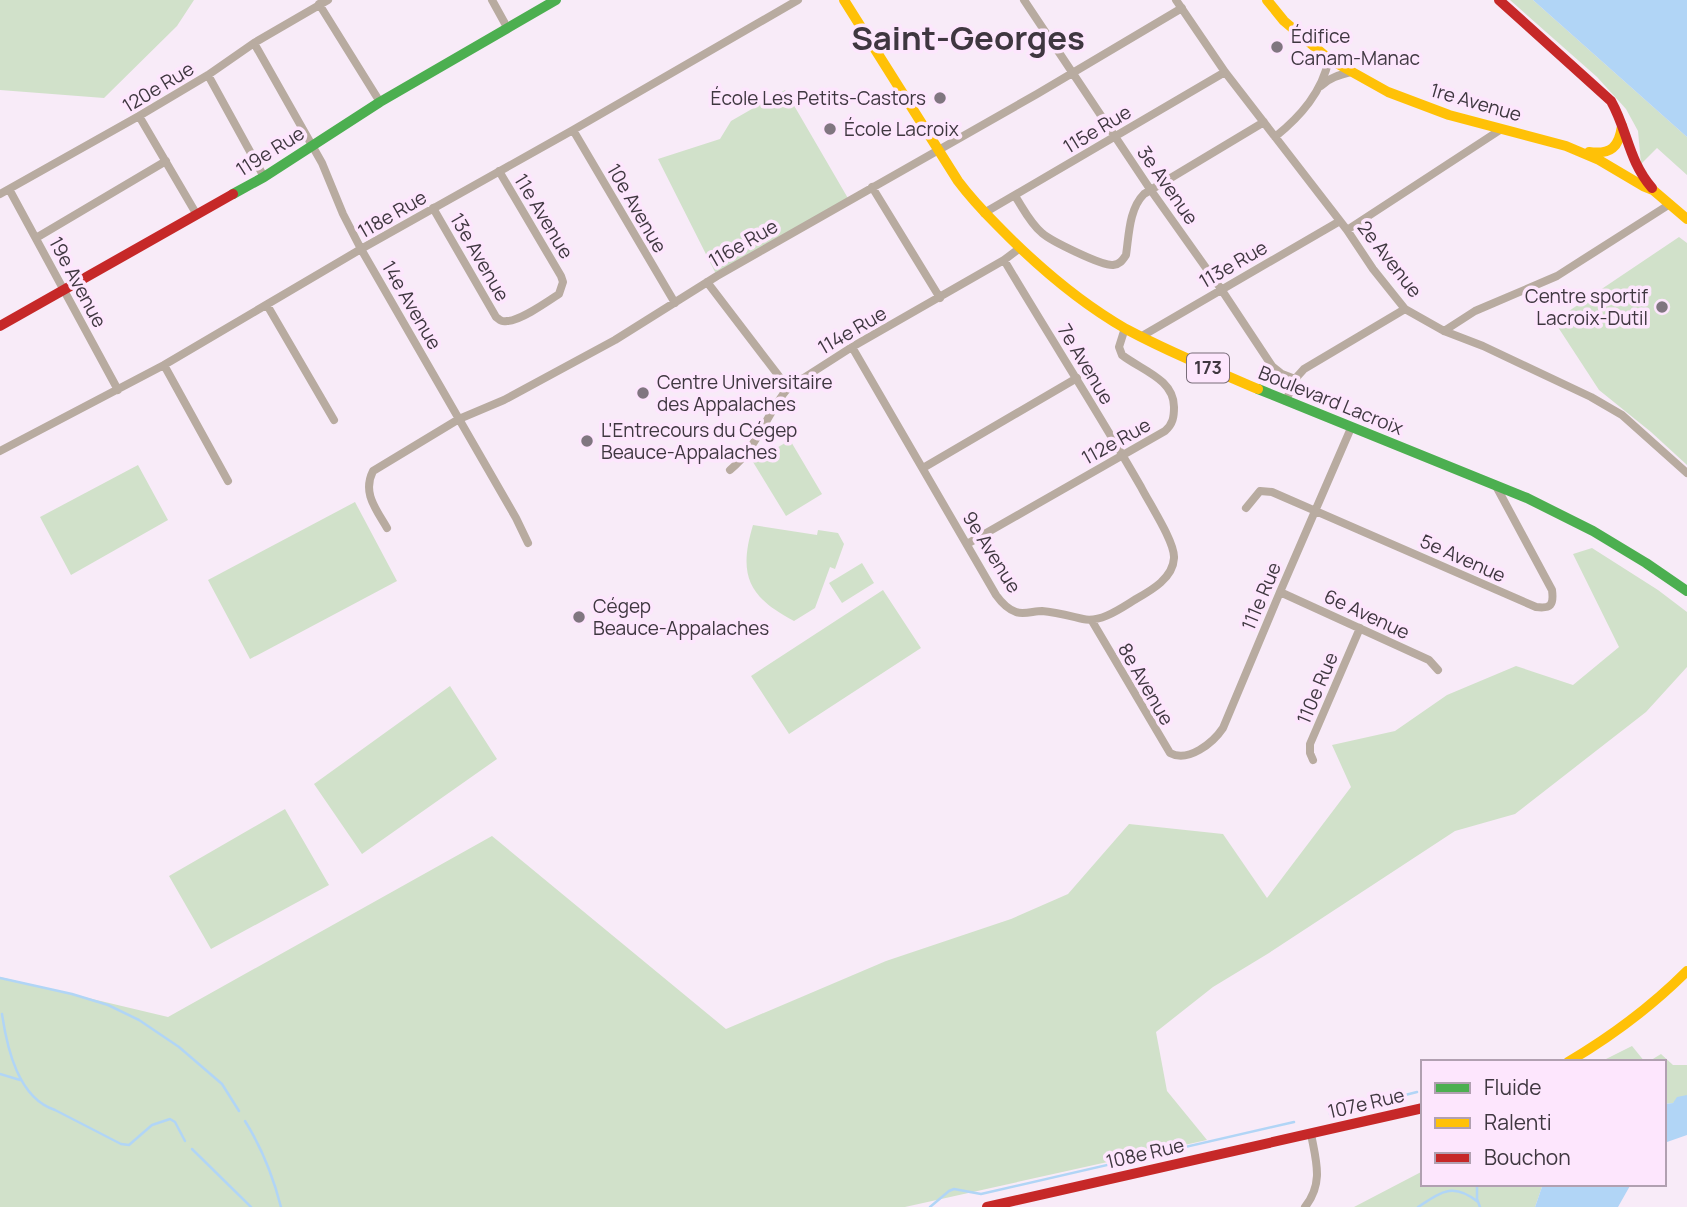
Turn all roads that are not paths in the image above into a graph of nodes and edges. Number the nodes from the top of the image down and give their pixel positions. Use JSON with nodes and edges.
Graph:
{"nodes":[{"id":1,"x":492,"y":0,"type":"edge"},
{"id":2,"x":556,"y":0,"type":"edge"},
{"id":3,"x":798,"y":0,"type":"edge"},
{"id":4,"x":844,"y":0,"type":"edge"},
{"id":5,"x":1024,"y":0,"type":"edge"},
{"id":6,"x":1176,"y":0,"type":"edge"},
{"id":7,"x":1267,"y":0,"type":"edge"},
{"id":8,"x":1499,"y":0,"type":"edge"},
{"id":9,"x":324,"y":2,"type":"edge"},
{"id":10,"x":1182,"y":8,"type":"junction"},
{"id":11,"x":508,"y":29,"type":"junction"},
{"id":12,"x":254,"y":43,"type":"junction"},
{"id":13,"x":1329,"y":59,"type":"junction"},
{"id":14,"x":1073,"y":72,"type":"junction"},
{"id":15,"x":1225,"y":72,"type":"junction"},
{"id":16,"x":1351,"y":72,"type":"junction"},
{"id":17,"x":208,"y":75,"type":"junction"},
{"id":18,"x":1316,"y":91,"type":"junction"},
{"id":19,"x":380,"y":102,"type":"junction"},
{"id":20,"x":139,"y":116,"type":"junction"},
{"id":21,"x":1264,"y":122,"type":"junction"},
{"id":22,"x":1623,"y":123,"type":"junction"},
{"id":23,"x":573,"y":130,"type":"junction"},
{"id":24,"x":1500,"y":130,"type":"junction"},
{"id":25,"x":1115,"y":136,"type":"junction"},
{"id":26,"x":1275,"y":136,"type":"junction"},
{"id":27,"x":312,"y":146,"type":"junction"},
{"id":28,"x":1566,"y":146,"type":"junction"},
{"id":29,"x":939,"y":150,"type":"junction"},
{"id":30,"x":166,"y":161,"type":"junction"},
{"id":31,"x":499,"y":172,"type":"junction"},
{"id":32,"x":264,"y":177,"type":"junction"},
{"id":33,"x":872,"y":187,"type":"junction"},
{"id":34,"x":9,"y":189,"type":"junction"},
{"id":35,"x":1150,"y":189,"type":"junction"},
{"id":36,"x":1653,"y":190,"type":"junction"},
{"id":37,"x":0,"y":194,"type":"edge"},
{"id":38,"x":1015,"y":196,"type":"junction"},
{"id":39,"x":1670,"y":204,"type":"junction"},
{"id":40,"x":433,"y":208,"type":"junction"},
{"id":41,"x":984,"y":213,"type":"junction"},
{"id":42,"x":197,"y":215,"type":"junction"},
{"id":43,"x":1687,"y":219,"type":"edge"},
{"id":44,"x":1340,"y":221,"type":"junction"},
{"id":45,"x":1347,"y":230,"type":"junction"},
{"id":46,"x":36,"y":237,"type":"junction"},
{"id":47,"x":1020,"y":248,"type":"junction"},
{"id":48,"x":361,"y":249,"type":"junction"},
{"id":49,"x":1004,"y":260,"type":"junction"},
{"id":50,"x":707,"y":282,"type":"junction"},
{"id":51,"x":1221,"y":289,"type":"junction"},
{"id":52,"x":64,"y":290,"type":"junction"},
{"id":53,"x":940,"y":298,"type":"junction"},
{"id":54,"x":675,"y":303,"type":"junction"},
{"id":55,"x":267,"y":305,"type":"junction"},
{"id":56,"x":539,"y":307,"type":"joint"},
{"id":57,"x":1405,"y":309,"type":"junction"},
{"id":58,"x":0,"y":326,"type":"edge"},
{"id":59,"x":1125,"y":328,"type":"junction"},
{"id":60,"x":1444,"y":331,"type":"junction"},
{"id":61,"x":1142,"y":336,"type":"junction"},
{"id":62,"x":852,"y":348,"type":"junction"},
{"id":63,"x":164,"y":365,"type":"junction"},
{"id":64,"x":1077,"y":379,"type":"junction"},
{"id":65,"x":1295,"y":379,"type":"junction"},
{"id":66,"x":788,"y":388,"type":"junction"},
{"id":67,"x":118,"y":390,"type":"junction"},
{"id":68,"x":1286,"y":401,"type":"junction"},
{"id":69,"x":459,"y":419,"type":"junction"},
{"id":70,"x":334,"y":420,"type":"dead end"},
{"id":71,"x":1351,"y":428,"type":"junction"},
{"id":72,"x":0,"y":451,"type":"edge"},
{"id":73,"x":1122,"y":455,"type":"junction"},
{"id":74,"x":923,"y":468,"type":"junction"},
{"id":75,"x":730,"y":470,"type":"dead end"},
{"id":76,"x":1687,"y":473,"type":"edge"},
{"id":77,"x":228,"y":481,"type":"dead end"},
{"id":78,"x":1496,"y":486,"type":"junction"},
{"id":79,"x":1246,"y":509,"type":"dead end"},
{"id":80,"x":1315,"y":510,"type":"junction"},
{"id":81,"x":387,"y":528,"type":"dead end"},
{"id":82,"x":528,"y":543,"type":"dead end"},
{"id":83,"x":967,"y":544,"type":"junction"},
{"id":84,"x":1687,"y":591,"type":"edge"},
{"id":85,"x":1279,"y":592,"type":"junction"},
{"id":86,"x":1091,"y":621,"type":"junction"},
{"id":87,"x":1360,"y":628,"type":"junction"},
{"id":88,"x":1438,"y":670,"type":"dead end"},
{"id":89,"x":1178,"y":757,"type":"joint"},
{"id":90,"x":1313,"y":760,"type":"dead end"},
{"id":91,"x":1687,"y":971,"type":"edge"},
{"id":92,"x":1571,"y":1060,"type":"edge"},
{"id":93,"x":1421,"y":1108,"type":"edge"},
{"id":94,"x":1311,"y":1134,"type":"junction"},
{"id":95,"x":987,"y":1207,"type":"edge"},
{"id":96,"x":1305,"y":1207,"type":"edge"}],
"edges":[{"from":1,"to":11,"type":"street"},
{"from":2,"to":11,"type":"main road","name":"119e Rue"},
{"from":3,"to":23,"type":"street","name":"118e Rue"},
{"from":4,"to":29,"type":"main road","name":"Boulevard Lacroix","number":"173"},
{"from":5,"to":14,"type":"street","name":"3e Avenue"},
{"from":6,"to":10,"type":"street","name":"2e Avenue"},
{"from":7,"to":13,"type":"main road","name":"1re Avenue"},
{"from":8,"to":22,"type":"main road"},
{"from":9,"to":12,"type":"street","name":"120e Rue"},
{"from":9,"to":19,"type":"street"},
{"from":10,"to":14,"type":"street","name":"116e Rue"},
{"from":10,"to":15,"type":"street","name":"2e Avenue"},
{"from":11,"to":19,"type":"main road","name":"119e Rue"},
{"from":12,"to":17,"type":"street","name":"120e Rue"},
{"from":12,"to":27,"type":"street","name":"14e Avenue"},
{"from":13,"to":16,"type":"main road","name":"1re Avenue"},
{"from":13,"to":18,"type":"street"},
{"from":14,"to":25,"type":"street","name":"3e Avenue"},
{"from":14,"to":29,"type":"street","name":"116e Rue"},
{"from":15,"to":21,"type":"street","name":"2e Avenue"},
{"from":15,"to":25,"type":"street","name":"115e Rue"},
{"from":16,"to":18,"type":"street"},
{"from":16,"to":24,"type":"main road","name":"1re Avenue"},
{"from":17,"to":20,"type":"street","name":"120e Rue"},
{"from":17,"to":32,"type":"street"},
{"from":18,"to":26,"type":"street"},
{"from":19,"to":27,"type":"main road","name":"119e Rue"},
{"from":20,"to":30,"type":"street"},
{"from":20,"to":34,"type":"street","name":"120e Rue"},
{"from":21,"to":26,"type":"street","name":"2e Avenue"},
{"from":21,"to":35,"type":"street"},
{"from":22,"to":28,"type":"main road"},
{"from":22,"to":36,"type":"main road"},
{"from":23,"to":31,"type":"street","name":"118e Rue"},
{"from":23,"to":54,"type":"street","name":"10e Avenue"},
{"from":24,"to":28,"type":"main road","name":"1re Avenue"},
{"from":24,"to":45,"type":"street"},
{"from":25,"to":35,"type":"street","name":"3e Avenue"},
{"from":25,"to":38,"type":"street","name":"115e Rue"},
{"from":26,"to":44,"type":"street","name":"2e Avenue"},
{"from":27,"to":32,"type":"main road","name":"119e Rue"},
{"from":27,"to":48,"type":"street","name":"14e Avenue"},
{"from":28,"to":36,"type":"main road","name":"1re Avenue"},
{"from":29,"to":33,"type":"street","name":"116e Rue"},
{"from":29,"to":41,"type":"main road","name":"Boulevard Lacroix","number":"173"},
{"from":30,"to":42,"type":"street"},
{"from":30,"to":46,"type":"street"},
{"from":31,"to":40,"type":"street","name":"118e Rue"},
{"from":31,"to":56,"type":"street","name":"11e Avenue"},
{"from":32,"to":42,"type":"main road","name":"119e Rue"},
{"from":33,"to":50,"type":"street","name":"116e Rue"},
{"from":33,"to":53,"type":"street"},
{"from":34,"to":37,"type":"street","name":"120e Rue"},
{"from":34,"to":46,"type":"street","name":"19e Avenue"},
{"from":35,"to":38,"type":"street"},
{"from":35,"to":51,"type":"street","name":"3e Avenue"},
{"from":36,"to":39,"type":"main road","name":"1re Avenue"},
{"from":38,"to":41,"type":"street","name":"115e Rue"},
{"from":39,"to":43,"type":"main road","name":"1re Avenue"},
{"from":39,"to":60,"type":"street"},
{"from":40,"to":48,"type":"street","name":"118e Rue"},
{"from":40,"to":56,"type":"street","name":"13e Avenue"},
{"from":41,"to":47,"type":"main road","name":"Boulevard Lacroix","number":"173"},
{"from":42,"to":52,"type":"main road","name":"119e Rue"},
{"from":44,"to":45,"type":"street","name":"2e Avenue"},
{"from":44,"to":51,"type":"street","name":"113e Rue"},
{"from":45,"to":57,"type":"street","name":"2e Avenue"},
{"from":46,"to":52,"type":"street","name":"19e Avenue"},
{"from":47,"to":49,"type":"street","name":"114e Rue"},
{"from":47,"to":59,"type":"main road","name":"Boulevard Lacroix","number":"173"},
{"from":48,"to":55,"type":"street","name":"118e Rue"},
{"from":48,"to":69,"type":"street","name":"14e Avenue"},
{"from":49,"to":53,"type":"street","name":"114e Rue"},
{"from":49,"to":64,"type":"street","name":"7e Avenue"},
{"from":50,"to":54,"type":"street","name":"116e Rue"},
{"from":50,"to":66,"type":"street"},
{"from":51,"to":61,"type":"street","name":"113e Rue"},
{"from":51,"to":65,"type":"street","name":"3e Avenue"},
{"from":52,"to":58,"type":"main road","name":"119e Rue"},
{"from":52,"to":67,"type":"street","name":"19e Avenue"},
{"from":53,"to":62,"type":"street","name":"114e Rue"},
{"from":54,"to":69,"type":"street","name":"116e Rue"},
{"from":55,"to":63,"type":"street","name":"118e Rue"},
{"from":55,"to":70,"type":"street"},
{"from":57,"to":60,"type":"street","name":"2e Avenue"},
{"from":57,"to":65,"type":"street"},
{"from":59,"to":61,"type":"main road","name":"Boulevard Lacroix","number":"173"},
{"from":59,"to":73,"type":"street","name":"112e Rue"},
{"from":60,"to":76,"type":"street","name":"2e Avenue"},
{"from":61,"to":68,"type":"main road","name":"Boulevard Lacroix","number":"173"},
{"from":62,"to":66,"type":"street","name":"114e Rue"},
{"from":62,"to":74,"type":"street","name":"9e Avenue"},
{"from":63,"to":67,"type":"street","name":"118e Rue"},
{"from":63,"to":77,"type":"street"},
{"from":64,"to":73,"type":"street","name":"7e Avenue"},
{"from":64,"to":74,"type":"street"},
{"from":65,"to":68,"type":"street"},
{"from":66,"to":75,"type":"street","name":"114e Rue"},
{"from":67,"to":72,"type":"street","name":"118e Rue"},
{"from":68,"to":71,"type":"main road","name":"Boulevard Lacroix","number":"173"},
{"from":69,"to":81,"type":"street","name":"116e Rue"},
{"from":69,"to":82,"type":"street","name":"14e Avenue"},
{"from":71,"to":78,"type":"main road","name":"Boulevard Lacroix","number":"173"},
{"from":71,"to":80,"type":"street","name":"111e Rue"},
{"from":73,"to":83,"type":"street","name":"112e Rue"},
{"from":73,"to":86,"type":"street","name":"7e Avenue"},
{"from":74,"to":83,"type":"street","name":"9e Avenue"},
{"from":78,"to":80,"type":"street","name":"5e Avenue"},
{"from":78,"to":84,"type":"main road","name":"Boulevard Lacroix","number":"173"},
{"from":79,"to":80,"type":"street","name":"5e Avenue"},
{"from":80,"to":85,"type":"street","name":"111e Rue"},
{"from":83,"to":86,"type":"street","name":"9e Avenue"},
{"from":85,"to":87,"type":"street","name":"6e Avenue"},
{"from":85,"to":89,"type":"street","name":"111e Rue"},
{"from":86,"to":89,"type":"street","name":"8e Avenue"},
{"from":87,"to":88,"type":"street","name":"6e Avenue"},
{"from":87,"to":90,"type":"street","name":"110e Rue"},
{"from":91,"to":92,"type":"main road"},
{"from":93,"to":94,"type":"main road","name":"107e Rue"},
{"from":94,"to":95,"type":"main road","name":"108e Rue"},
{"from":94,"to":96,"type":"street","name":"107e Rue"}]}
